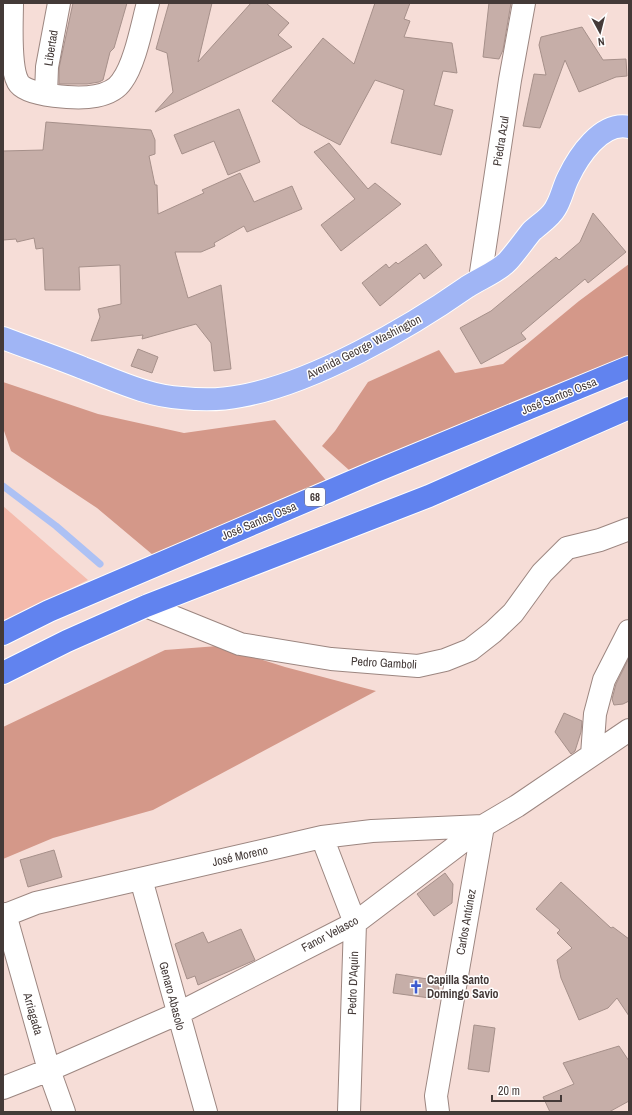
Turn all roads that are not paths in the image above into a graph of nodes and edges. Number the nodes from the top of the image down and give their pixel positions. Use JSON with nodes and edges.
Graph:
{"nodes":[{"id":1,"x":12,"y":3,"type":"edge"},
{"id":2,"x":59,"y":3,"type":"edge"},
{"id":3,"x":148,"y":3,"type":"edge"},
{"id":4,"x":524,"y":3,"type":"edge"},
{"id":5,"x":46,"y":94,"type":"junction"},
{"id":6,"x":629,"y":127,"type":"edge"},
{"id":7,"x":480,"y":279,"type":"junction"},
{"id":8,"x":3,"y":338,"type":"edge"},
{"id":9,"x":629,"y":366,"type":"edge"},
{"id":10,"x":629,"y":408,"type":"edge"},
{"id":11,"x":629,"y":529,"type":"edge"},
{"id":12,"x":146,"y":606,"type":"junction"},
{"id":13,"x":629,"y":631,"type":"edge"},
{"id":14,"x":3,"y":634,"type":"edge"},
{"id":15,"x":3,"y":673,"type":"edge"},
{"id":16,"x":629,"y":730,"type":"edge"},
{"id":17,"x":592,"y":755,"type":"junction"},
{"id":18,"x":483,"y":826,"type":"junction"},
{"id":19,"x":322,"y":837,"type":"junction"},
{"id":20,"x":141,"y":879,"type":"junction"},
{"id":21,"x":4,"y":915,"type":"edge"},
{"id":22,"x":355,"y":923,"type":"junction"},
{"id":23,"x":177,"y":1014,"type":"junction"},
{"id":24,"x":49,"y":1070,"type":"junction"},
{"id":25,"x":3,"y":1088,"type":"edge"},
{"id":26,"x":64,"y":1112,"type":"edge"},
{"id":27,"x":206,"y":1112,"type":"edge"},
{"id":28,"x":349,"y":1112,"type":"edge"},
{"id":29,"x":438,"y":1112,"type":"edge"}],
"edges":[{"from":1,"to":5,"type":"street"},
{"from":2,"to":5,"type":"street","name":"Libertad"},
{"from":3,"to":5,"type":"street"},
{"from":4,"to":7,"type":"street","name":"Piedra Azul"},
{"from":6,"to":7,"type":"main road","name":"Avenida George Washington"},
{"from":7,"to":8,"type":"main road","name":"Avenida George Washington"},
{"from":9,"to":14,"type":"highway","name":"José Santos Ossa","number":"68"},
{"from":10,"to":12,"type":"highway"},
{"from":11,"to":12,"type":"street","name":"Pedro Gamboli"},
{"from":12,"to":15,"type":"highway"},
{"from":13,"to":17,"type":"street"},
{"from":16,"to":17,"type":"street","name":"Fanor Velasco"},
{"from":17,"to":18,"type":"street","name":"Fanor Velasco"},
{"from":18,"to":19,"type":"street","name":"José Moreno"},
{"from":18,"to":22,"type":"street","name":"Fanor Velasco"},
{"from":18,"to":29,"type":"street","name":"Carlos Antúnez"},
{"from":19,"to":20,"type":"street","name":"José Moreno"},
{"from":19,"to":22,"type":"street","name":"Pedro D'Aquin"},
{"from":20,"to":21,"type":"street","name":"José Moreno"},
{"from":20,"to":23,"type":"street","name":"Genaro Abasolo"},
{"from":21,"to":24,"type":"street","name":"Arriagada"},
{"from":22,"to":23,"type":"street","name":"Fanor Velasco"},
{"from":22,"to":28,"type":"street","name":"Pedro D'Aquin"},
{"from":23,"to":24,"type":"street","name":"Fanor Velasco"},
{"from":23,"to":27,"type":"street","name":"Genaro Abasolo"},
{"from":24,"to":25,"type":"street","name":"Fanor Velasco"},
{"from":24,"to":26,"type":"street","name":"Arriagada"}]}
